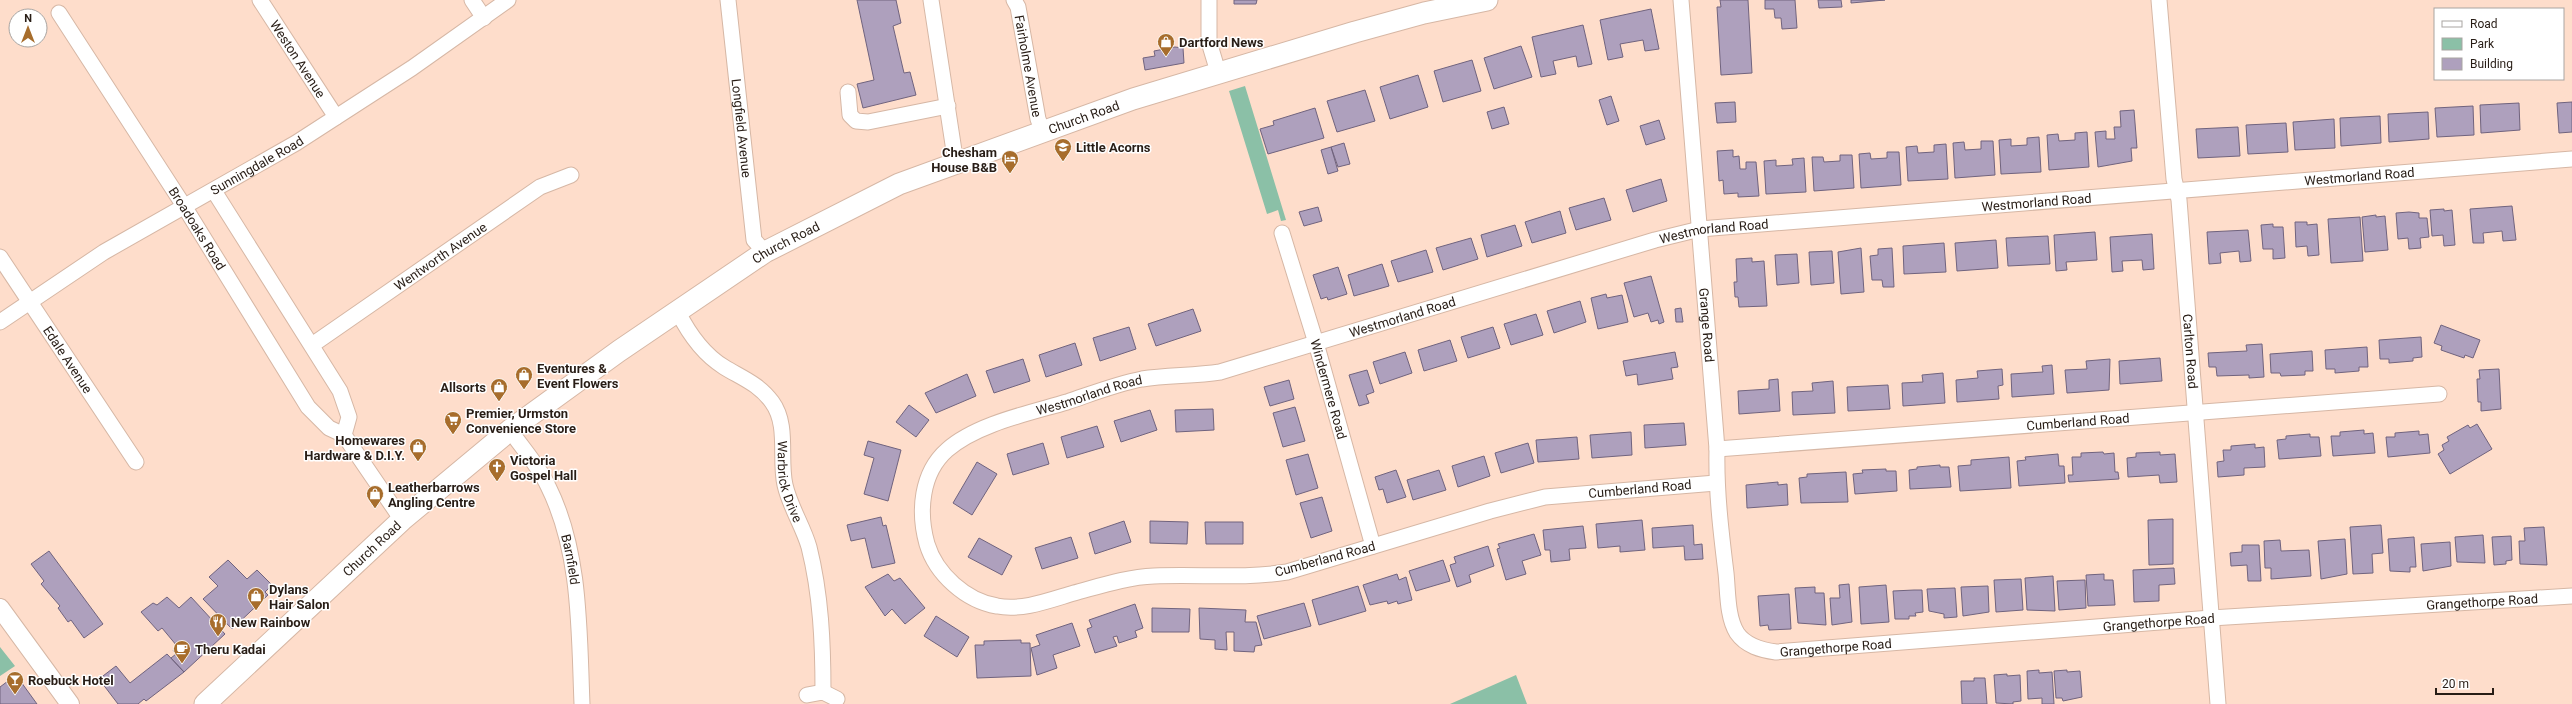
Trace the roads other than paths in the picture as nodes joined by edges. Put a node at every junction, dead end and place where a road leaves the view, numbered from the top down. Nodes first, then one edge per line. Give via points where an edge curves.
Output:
1 (260, 0) edge
2 (472, 0) edge
3 (508, 0) edge
4 (728, 0) edge
5 (931, 0) edge
6 (1014, 0) edge
7 (1209, 0) edge
8 (1487, 0) edge
9 (1681, 0) edge
10 (2159, 0) edge
11 (59, 13) dead end
12 (484, 18) junction
13 (1218, 72) junction
14 (848, 92) dead end
15 (948, 106) junction
16 (336, 117) junction
17 (1043, 132) junction
18 (2572, 159) edge
19 (956, 164) junction
20 (571, 175) dead end
21 (2176, 190) junction
22 (214, 191) junction
23 (184, 206) junction
24 (1700, 230) junction
25 (1282, 233) dead end
26 (765, 252) junction
27 (0, 257) edge
28 (29, 303) junction
29 (678, 312) junction
30 (0, 322) edge
31 (1316, 343) junction
32 (312, 345) junction
33 (2439, 394) dead end
34 (2196, 412) junction
35 (510, 430) junction
36 (344, 435) junction
37 (1716, 449) junction
38 (136, 462) dead end
39 (1716, 483) junction
40 (922, 504) joint
41 (402, 520) junction
42 (1373, 546) junction
43 (2572, 596) edge
44 (0, 608) edge
45 (2211, 618) junction
46 (1748, 644) joint
47 (823, 692) junction
48 (807, 695) dead end
49 (837, 699) dead end
50 (70, 704) edge
51 (205, 704) edge
52 (582, 704) edge
53 (2218, 704) edge

1 - 16 street, Weston Avenue
2 - 12 street
3 - 12 street, Sunningdale Road
4 - 26 street, Longfield Avenue via 754,240
5 - 15 street
6 - 17 street, Fairholme Avenue via 1018,7 1038,119
7 - 13 street via 1209,46
8 - 13 main road, Church Road via 1417,15
9 - 24 street, Grange Road
10 - 21 street, Carlton Road
11 - 23 street, Broadoaks Road
12 - 16 street, Sunningdale Road
13 - 17 main road, Church Road via 1133,99
14 - 15 street via 850,115 856,120 868,122
15 - 19 street
16 - 22 street, Sunningdale Road via 256,168
17 - 19 main road, Church Road
18 - 21 street, Westmorland Road
19 - 26 main road, Church Road via 899,184
20 - 32 street, Wentworth Avenue via 540,187
21 - 24 street, Westmorland Road
21 - 34 street, Carlton Road via 2179,200
22 - 23 street, Sunningdale Road
22 - 32 street
23 - 28 street, Sunningdale Road via 104,252
23 - 36 street, Broadoaks Road via 308,407 329,428
24 - 31 street, Westmorland Road via 1655,240
24 - 37 street, Grange Road
25 - 31 street, Windermere Road
26 - 29 main road, Church Road
27 - 28 street, Edale Avenue
28 - 30 street, Sunningdale Road
28 - 38 street, Edale Avenue
29 - 35 main road, Church Road
29 - 47 street, Warbrick Drive via 694,339 708,355 724,367 749,379 773,403 780,418 785,486 809,548 821,615
31 - 40 street, Westmorland Road via 1220,372 1159,377 1126,383 984,429 947,450 933,467
31 - 42 street, Windermere Road
32 - 36 street via 340,391 348,417
33 - 34 street, Cumberland Road
34 - 37 street, Cumberland Road
34 - 45 street, Carlton Road
35 - 41 main road, Church Road
35 - 52 street, Barnfield via 547,484 559,510 571,553
36 - 41 street, Broadoaks Road
37 - 39 street, Grange Road
39 - 42 street, Cumberland Road via 1545,497
39 - 46 street, Grange Road via 1731,613 1737,633
40 - 42 street, Cumberland Road via 924,533 929,551 940,569 957,588 979,601 999,607 1036,604 1131,578 1258,576 1287,572
41 - 51 main road, Church Road
43 - 45 street, Grangethorpe Road
44 - 50 street
45 - 46 street, Grangethorpe Road via 1776,652
45 - 53 street, Carlton Road
47 - 48 street
47 - 49 street

